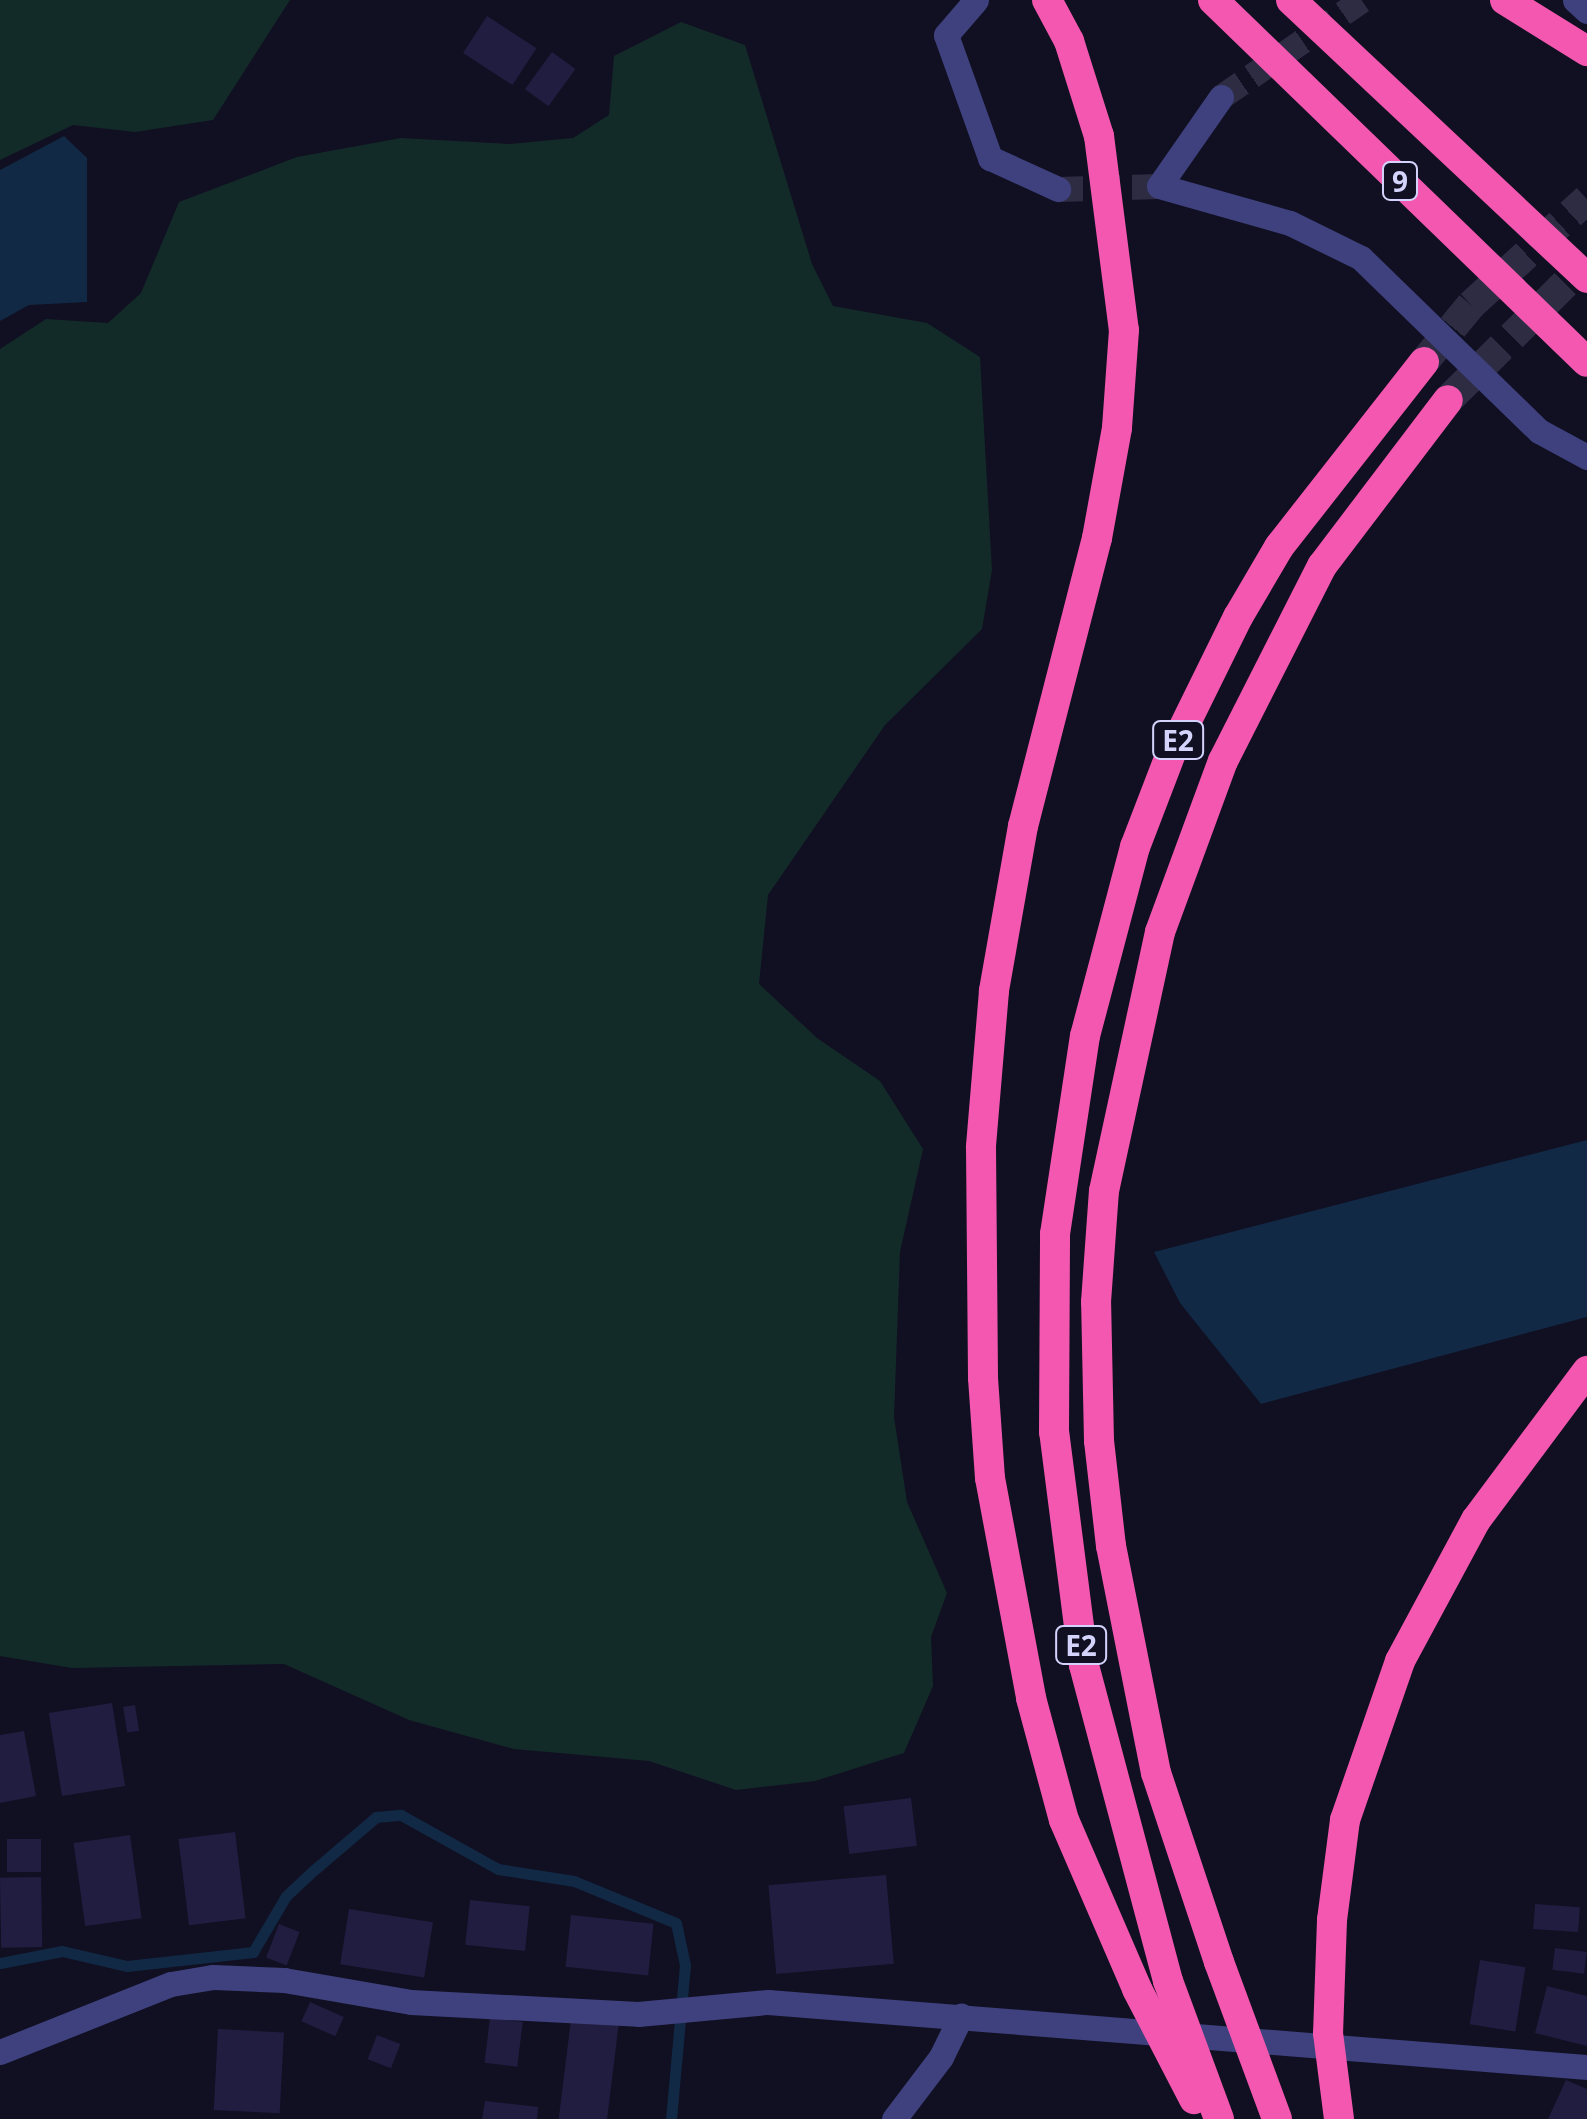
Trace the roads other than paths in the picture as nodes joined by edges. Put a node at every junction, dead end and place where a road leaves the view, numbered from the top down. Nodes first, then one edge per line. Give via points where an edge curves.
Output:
1 (976, 0) edge
2 (1047, 0) edge
3 (1213, 0) edge
4 (1292, 0) edge
5 (1505, 0) edge
6 (1575, 0) edge
7 (1587, 11) edge
8 (1587, 51) edge
9 (1221, 97) tunnel mouth
10 (1058, 189) tunnel mouth
11 (1587, 278) edge
12 (1424, 362) tunnel mouth
13 (1587, 362) edge
14 (1448, 400) tunnel mouth
15 (1587, 458) edge
16 (1580, 1380) edge
17 (961, 2016) junction
18 (0, 2052) edge
19 (1587, 2066) edge
20 (894, 2119) edge
21 (1205, 2119) edge
22 (1219, 2119) edge
23 (1277, 2119) edge
24 (1339, 2119) edge

1 - 10 street via 946,35 990,158
2 - 21 highway, bridge via 1099,136 1124,330 1117,428 1097,538 1023,826 1007,918 982,1148 981,1315 990,1478 1031,1698 1064,1820 1137,1989
3 - 13 highway, 9
4 - 11 highway, 9
5 - 8 highway
6 - 7 street
9 - 15 street via 1159,186 1290,222 1361,258 1539,431
12 - 22 highway, E2, bridge via 1279,547 1171,753 1110,934 1085,1036 1064,1176 1054,1299 1054,1432 1084,1665 1168,1982
14 - 23 highway, E2, bridge via 1322,566 1223,761 1160,932 1104,1190 1096,1302 1100,1441 1128,1651 1156,1773
16 - 24 highway, bridge via 1476,1520 1400,1660 1346,1820 1332,1920 1328,2033
17 - 18 street via 768,2002 638,2014 410,2002 284,1980 213,1976 170,1984
17 - 19 street
17 - 20 street via 941,2056

